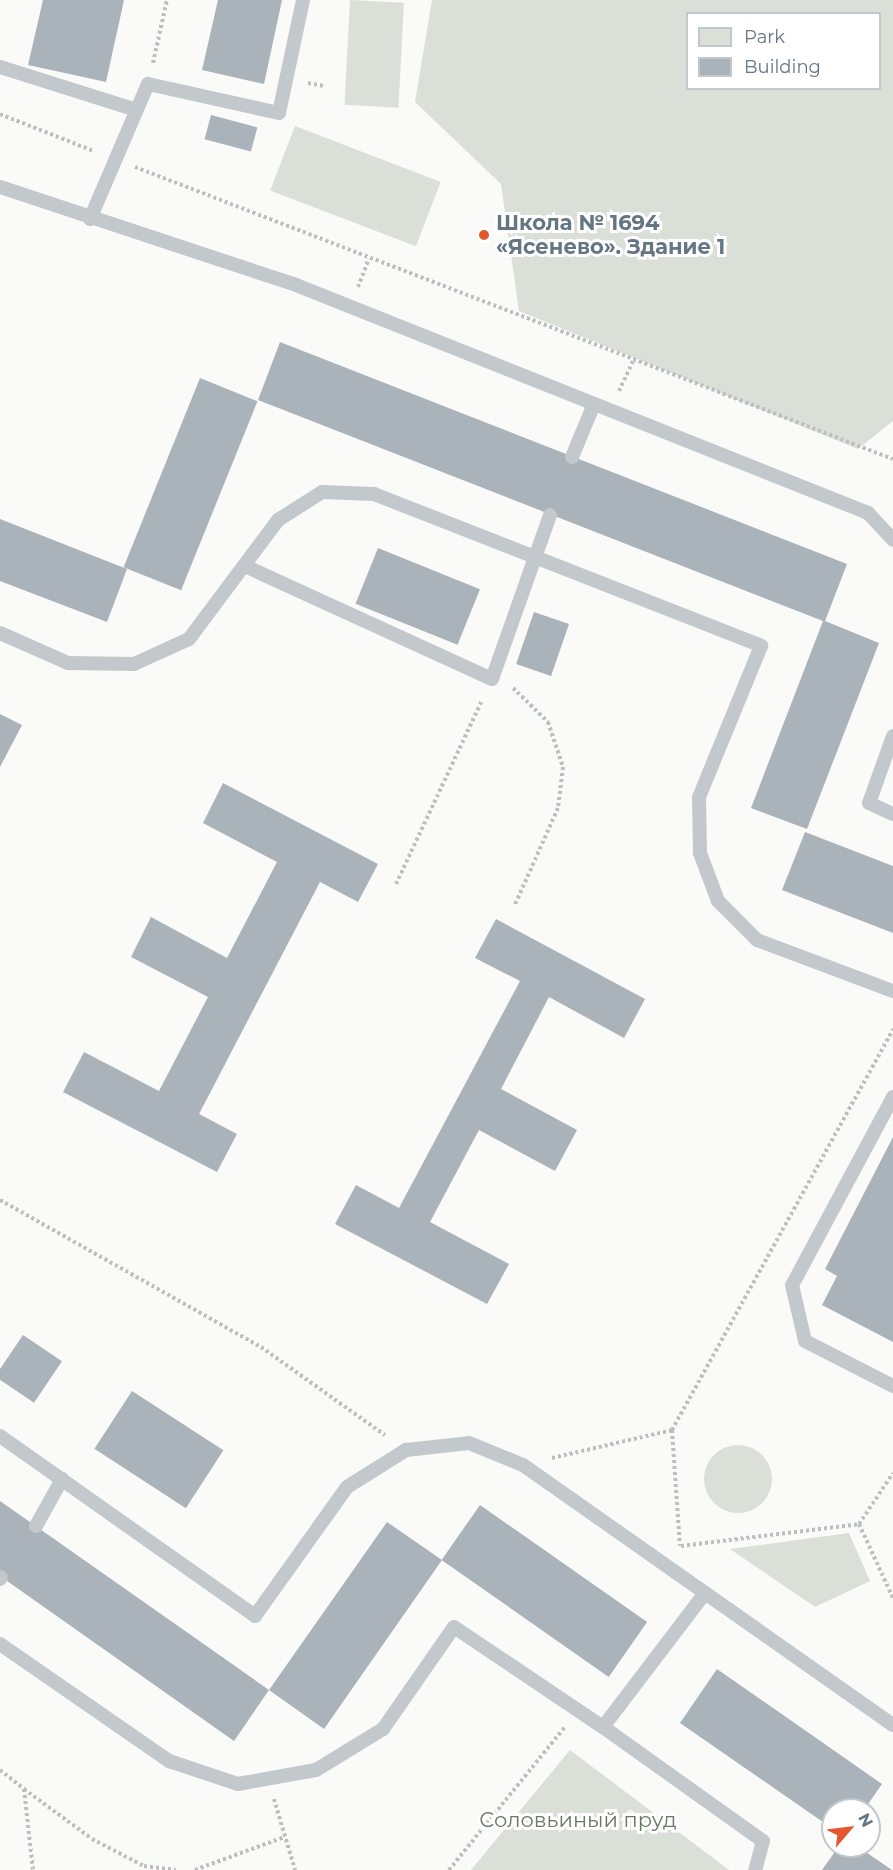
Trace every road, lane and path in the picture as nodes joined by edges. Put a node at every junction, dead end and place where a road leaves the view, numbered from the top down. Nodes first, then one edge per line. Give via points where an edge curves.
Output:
1 (167, 0) edge
2 (303, 0) edge
3 (0, 67) edge
4 (148, 84) junction
5 (134, 109) junction
6 (0, 114) edge
7 (117, 160) junction
8 (0, 187) edge
9 (90, 219) junction
10 (633, 361) junction
11 (594, 404) junction
12 (610, 411) junction
13 (572, 457) dead end
14 (893, 459) edge
15 (550, 515) dead end
16 (893, 540) edge
17 (535, 557) junction
18 (247, 567) junction
19 (0, 633) edge
20 (492, 679) junction
21 (893, 736) edge
22 (893, 814) edge
23 (396, 884) dead end
24 (514, 907) dead end
25 (893, 991) edge
26 (893, 1029) edge
27 (893, 1096) edge
28 (0, 1200) edge
29 (893, 1386) edge
30 (672, 1430) junction
31 (0, 1436) edge
32 (406, 1450) junction
33 (523, 1465) junction
34 (893, 1473) edge
35 (62, 1479) junction
36 (859, 1524) junction
37 (36, 1526) dead end
38 (680, 1546) junction
39 (678, 1574) junction
40 (705, 1593) junction
41 (893, 1598) edge
42 (0, 1644) edge
43 (579, 1710) junction
44 (893, 1725) edge
45 (603, 1727) junction
46 (0, 1770) edge
47 (268, 1779) junction
48 (24, 1789) junction
49 (285, 1837) junction
50 (33, 1870) edge
51 (176, 1870) edge
52 (195, 1870) edge
53 (295, 1870) edge
54 (449, 1870) edge
55 (755, 1870) edge

1 - 4 path
2 - 4 lane via 279,113
3 - 5 lane
4 - 5 lane
5 - 7 lane
6 - 7 path
7 - 9 lane
7 - 10 path
8 - 9 lane
9 - 11 lane via 296,285
10 - 12 path
10 - 14 path
11 - 12 lane
11 - 13 lane
12 - 16 lane via 868,513
15 - 17 lane
17 - 18 lane via 374,494 322,492 278,520
17 - 20 lane
17 - 25 lane via 761,646 699,797 700,853 718,901 757,940
18 - 19 lane via 189,639 134,664 68,663
18 - 20 lane
20 - 23 path
20 - 24 path via 535,705 551,730 563,767 558,808
21 - 22 lane via 869,804
26 - 30 path
27 - 29 lane via 792,1285 805,1341
28 - 32 path via 261,1347
30 - 33 path
30 - 38 path
31 - 35 lane
32 - 33 lane via 469,1443
32 - 35 lane via 347,1487 255,1616
33 - 39 lane
34 - 36 path
35 - 37 lane
36 - 38 path
36 - 41 path
38 - 39 path
39 - 40 lane
40 - 44 lane
40 - 45 lane
42 - 47 lane via 169,1761 238,1784
43 - 45 lane
43 - 47 lane via 454,1627 383,1729 316,1770
43 - 54 path
45 - 55 lane via 763,1841
46 - 48 path
47 - 49 path
48 - 50 path
48 - 51 path via 92,1839 144,1866
49 - 52 path
49 - 53 path

